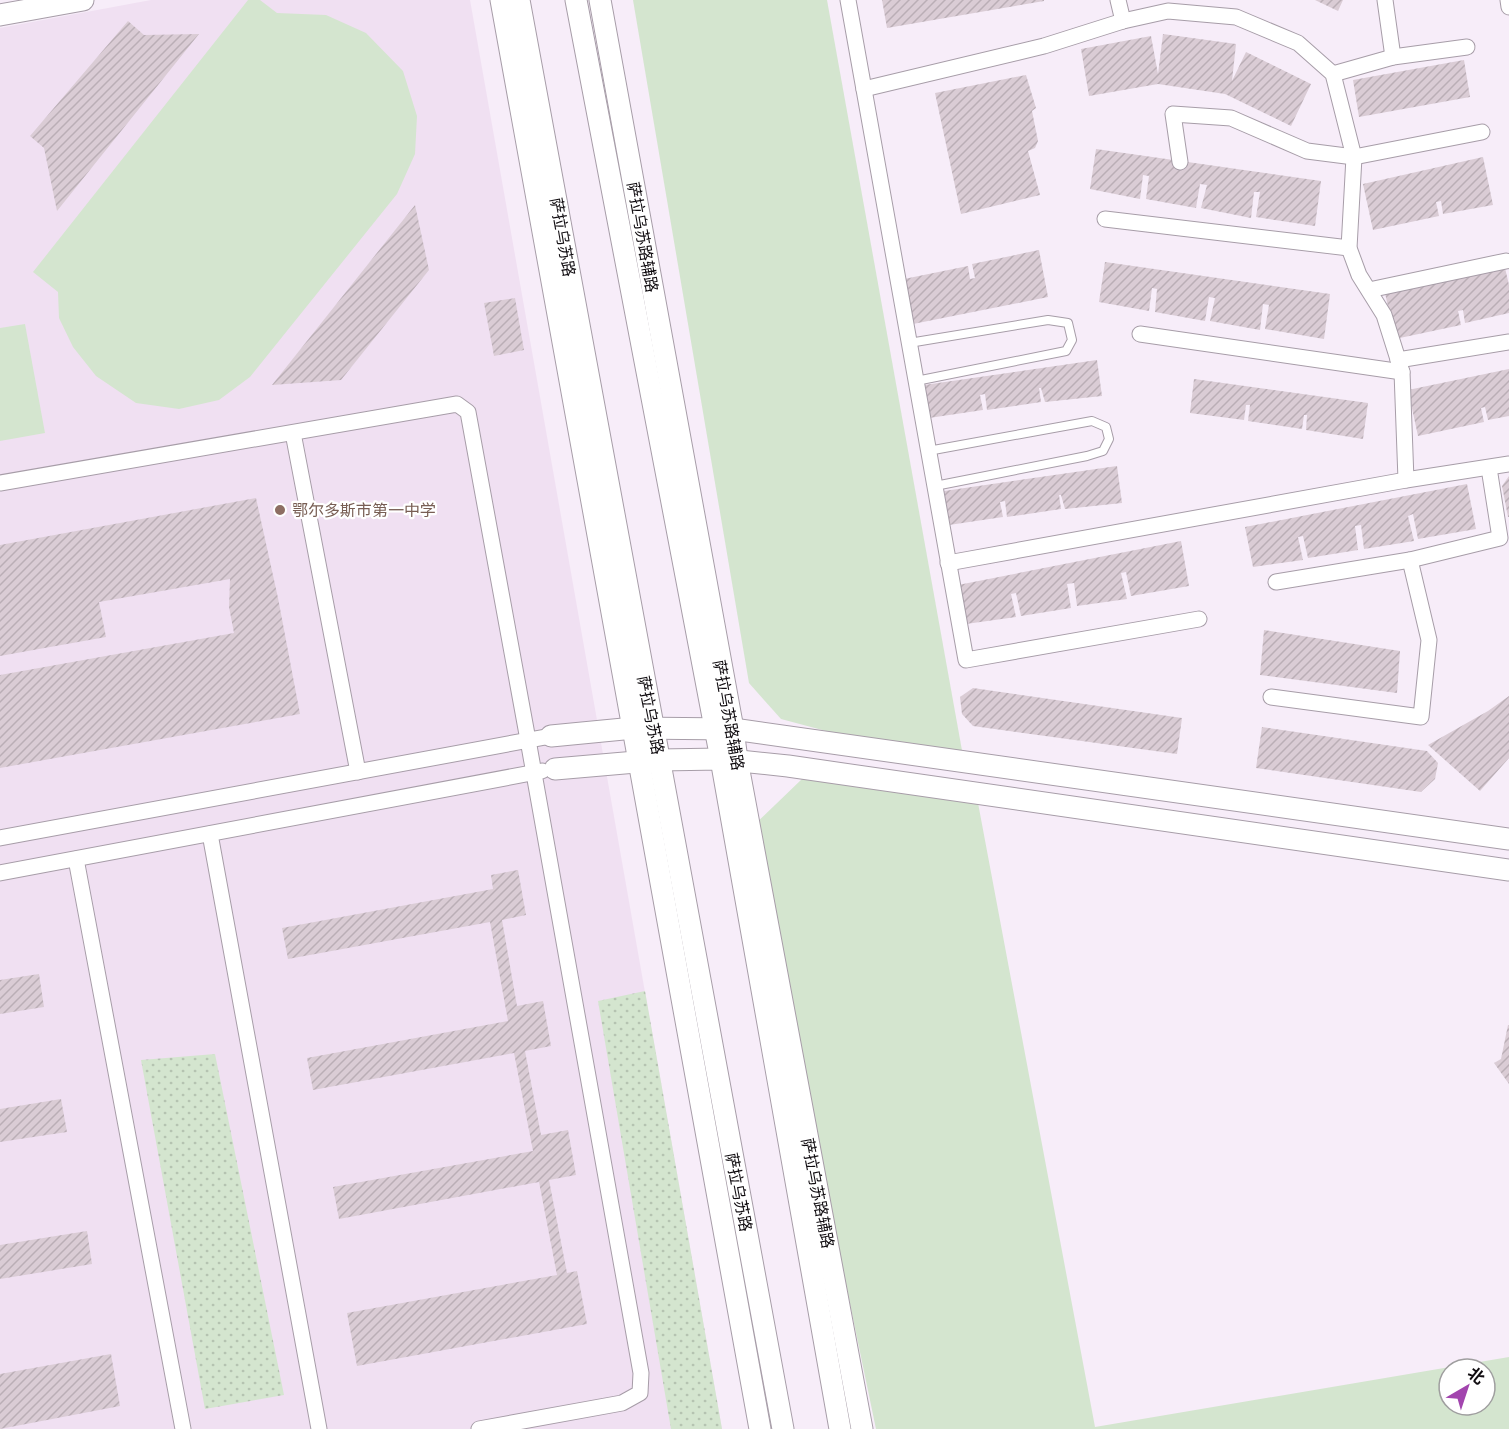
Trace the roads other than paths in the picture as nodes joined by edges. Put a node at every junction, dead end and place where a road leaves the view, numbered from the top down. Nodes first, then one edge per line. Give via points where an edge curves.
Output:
1 (83, 0) edge
2 (501, 0) edge
3 (519, 0) edge
4 (576, 0) edge
5 (600, 0) edge
6 (848, 0) edge
7 (1118, 0) edge
8 (1385, 0) edge
9 (1508, 0) edge
10 (1509, 7) edge
11 (0, 15) edge
12 (1123, 21) junction
13 (1467, 47) dead end
14 (1393, 57) junction
15 (1333, 74) junction
16 (864, 89) junction
17 (1482, 132) dead end
18 (1354, 157) junction
19 (1180, 162) dead end
20 (1105, 219) dead end
21 (1349, 248) junction
22 (1506, 261) dead end
23 (1369, 290) junction
24 (1140, 334) dead end
25 (1509, 342) edge
26 (909, 344) junction
27 (1400, 366) junction
28 (915, 381) junction
29 (293, 433) junction
30 (928, 451) junction
31 (1509, 464) edge
32 (1489, 468) junction
33 (1406, 480) junction
34 (0, 483) edge
35 (934, 486) junction
36 (1410, 560) junction
37 (948, 563) junction
38 (1276, 582) dead end
39 (1199, 619) dead end
40 (1271, 697) dead end
41 (644, 728) junction
42 (724, 729) junction
43 (551, 736) joint
44 (528, 740) junction
45 (649, 760) junction
46 (729, 760) junction
47 (555, 769) joint
48 (358, 772) junction
49 (533, 773) junction
50 (210, 834) junction
51 (0, 838) edge
52 (1509, 839) edge
53 (76, 859) junction
54 (1509, 870) edge
55 (0, 873) edge
56 (183, 1429) edge
57 (319, 1429) edge
58 (479, 1429) edge
59 (760, 1429) edge
60 (783, 1429) edge
61 (840, 1429) edge
62 (862, 1429) edge

1 - 11 street
2 - 41 street
3 - 41 street, 萨拉乌苏路
4 - 42 street
5 - 42 street, 萨拉乌苏路辅路
6 - 16 street
7 - 12 street
8 - 14 street
9 - 10 street
12 - 15 street via 1168,11 1236,17 1298,43
12 - 16 street via 1044,46
13 - 14 street
14 - 15 street
15 - 18 street
16 - 26 street
17 - 18 street
18 - 19 street via 1307,151 1231,118 1173,114
18 - 21 street
20 - 21 street
21 - 23 street
22 - 23 street
23 - 27 street via 1384,315
24 - 27 street
25 - 27 street
26 - 28 street
26 - 28 lane via 1048,320 1068,323 1072,340 1066,351
27 - 33 street
28 - 30 street
29 - 34 street
29 - 44 street via 457,404 468,412
29 - 48 street
30 - 35 street
30 - 35 lane via 1092,421 1106,427 1109,439 1102,451 1087,456
31 - 32 street
32 - 33 street
32 - 36 street via 1500,538
33 - 37 street
35 - 37 street
36 - 38 street
36 - 40 street via 1429,640 1421,717
37 - 39 street via 966,660
41 - 42 street
41 - 43 street
41 - 45 street, 萨拉乌苏路
42 - 46 street
42 - 52 street
43 - 44 street
44 - 48 street
44 - 49 street
45 - 46 street
45 - 47 street
45 - 59 street
45 - 60 street, 萨拉乌苏路
46 - 54 street
46 - 61 street
46 - 62 street, 萨拉乌苏路辅路
47 - 49 street
48 - 51 street
49 - 50 street
49 - 58 street via 641,1373 640,1393 622,1403
50 - 53 street
50 - 57 street
53 - 55 street
53 - 56 street

